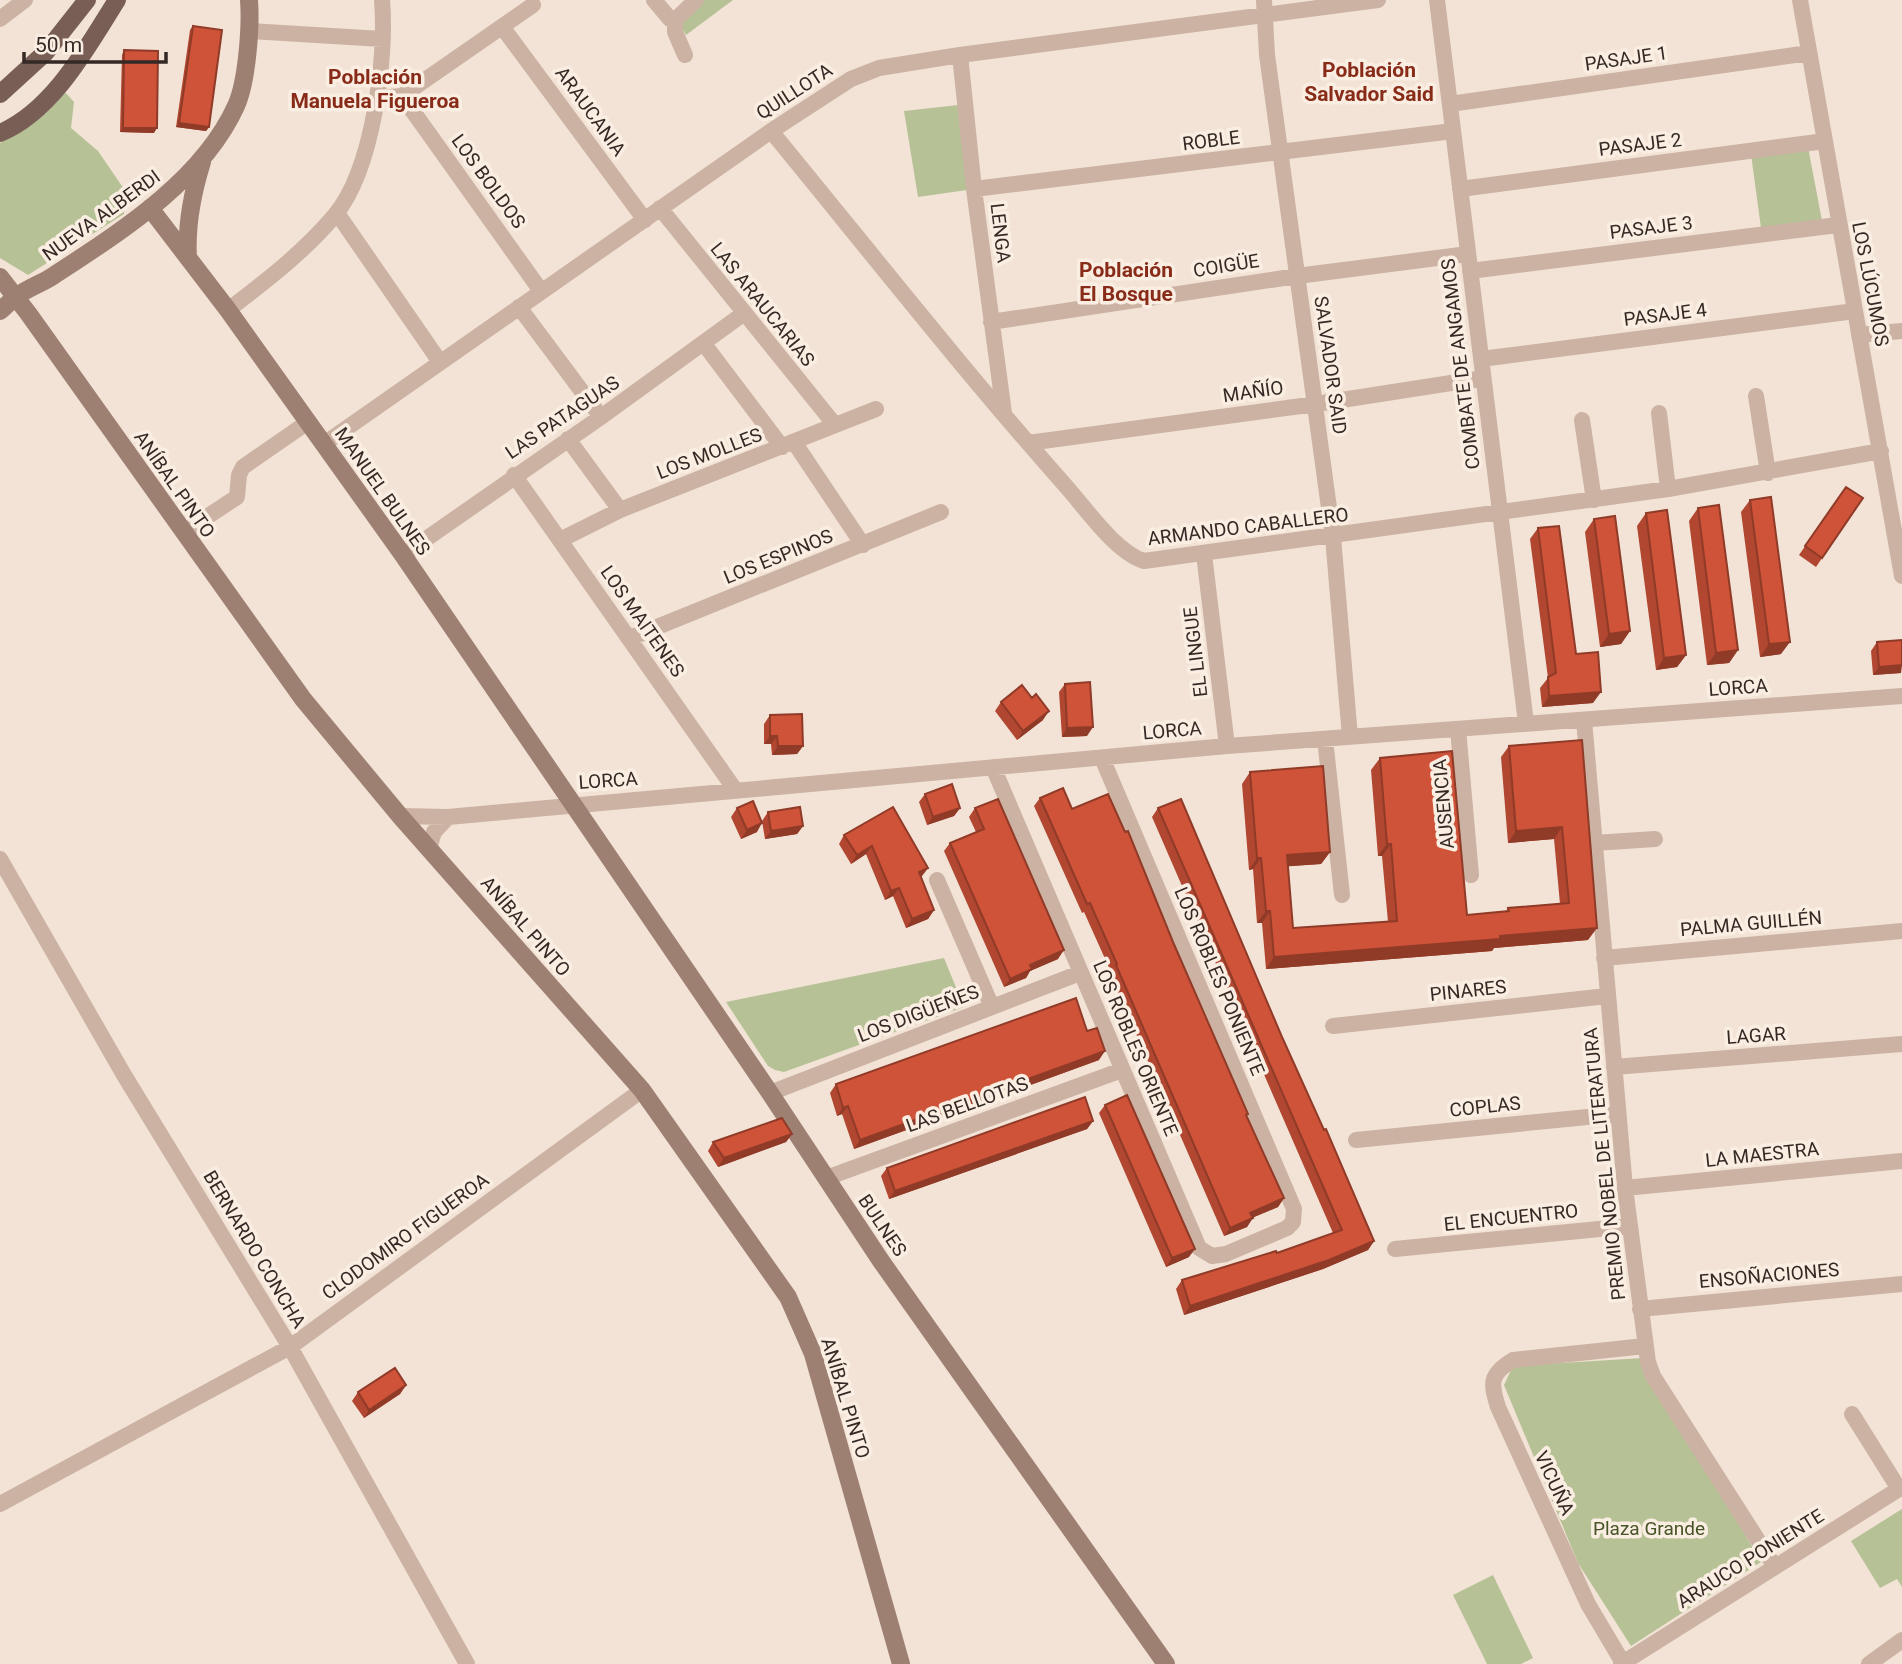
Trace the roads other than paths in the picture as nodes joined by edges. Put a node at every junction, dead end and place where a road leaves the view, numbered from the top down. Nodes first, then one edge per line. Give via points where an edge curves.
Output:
1 (25, 0) edge
2 (87, 0) edge
3 (117, 0) edge
4 (249, 0) edge
5 (382, 0) edge
6 (654, 0) edge
7 (696, 0) edge
8 (1377, 0) edge
9 (1437, 0) edge
10 (1800, 0) edge
11 (533, 5) dead end
12 (1265, 8) edge
13 (0, 19) edge
14 (675, 20) junction
15 (503, 28) junction
16 (250, 31) junction
17 (382, 39) junction
18 (1809, 53) junction
19 (685, 55) dead end
20 (960, 55) junction
21 (0, 94) edge
22 (402, 96) junction
23 (378, 98) junction
24 (1450, 104) junction
25 (771, 131) junction
26 (1453, 131) junction
27 (0, 133) edge
28 (1825, 141) junction
29 (1280, 153) junction
30 (204, 157) junction
31 (974, 188) junction
32 (1460, 189) junction
33 (150, 208) junction
34 (660, 208) junction
35 (337, 213) junction
36 (645, 220) junction
37 (1838, 225) junction
38 (1468, 254) junction
39 (188, 258) junction
40 (1470, 271) junction
41 (1297, 276) junction
42 (0, 277) edge
43 (541, 291) junction
44 (16, 296) junction
45 (519, 307) junction
46 (228, 310) junction
47 (0, 311) edge
48 (1854, 312) junction
49 (743, 314) junction
50 (991, 322) junction
51 (1902, 331) edge
52 (1859, 335) junction
53 (704, 344) junction
54 (1481, 359) junction
55 (440, 362) junction
56 (1483, 378) junction
57 (1756, 396) dead end
58 (1316, 404) junction
59 (876, 409) dead end
60 (1659, 413) dead end
61 (1004, 415) junction
62 (601, 416) junction
63 (1582, 420) dead end
64 (308, 422) junction
65 (835, 425) junction
66 (568, 439) junction
67 (1028, 443) junction
68 (324, 444) junction
69 (788, 445) junction
70 (1881, 451) junction
71 (1768, 472) junction
72 (514, 475) junction
73 (1668, 489) junction
74 (1594, 500) junction
75 (620, 510) junction
76 (941, 512) dead end
77 (1500, 514) junction
78 (1898, 529) edge
79 (184, 533) junction
80 (1332, 537) junction
81 (560, 540) junction
82 (863, 545) junction
83 (1204, 554) junction
84 (403, 555) junction
85 (1902, 576) edge
86 (630, 638) junction
87 (1902, 696) edge
88 (1584, 720) junction
89 (1526, 723) junction
90 (1458, 729) junction
91 (1350, 737) junction
92 (1325, 738) junction
93 (1227, 746) junction
94 (1102, 758) junction
95 (993, 767) junction
96 (736, 791) junction
97 (571, 804) junction
98 (400, 816) junction
99 (448, 817) junction
100 (1654, 839) dead end
101 (1594, 844) junction
102 (429, 849) junction
103 (0, 859) edge
104 (1471, 875) dead end
105 (937, 880) dead end
106 (1342, 895) dead end
107 (1902, 931) edge
108 (1604, 958) junction
109 (1080, 973) junction
110 (1607, 996) junction
111 (992, 1007) junction
112 (1333, 1026) dead end
113 (1902, 1044) edge
114 (1614, 1067) junction
115 (1122, 1070) junction
116 (642, 1090) junction
117 (770, 1093) junction
118 (1618, 1114) junction
119 (1356, 1140) dead end
120 (1902, 1161) edge
121 (826, 1178) junction
122 (1625, 1188) junction
123 (1293, 1222) joint
124 (1630, 1226) junction
125 (1395, 1249) dead end
126 (1902, 1284) edge
127 (1640, 1308) junction
128 (1645, 1346) junction
129 (290, 1347) junction
130 (1853, 1414) dead end
131 (1900, 1488) edge
132 (0, 1504) edge
133 (1775, 1567) junction
134 (1902, 1640) edge
135 (1622, 1663) edge
136 (467, 1664) edge
137 (901, 1664) edge
138 (1166, 1664) edge
139 (1869, 1664) edge

1 - 13 street
2 - 21 main road via 46,52
3 - 27 main road via 60,85 36,109
4 - 16 street, NUEVA ALBERDI
5 - 17 street
6 - 14 street
7 - 14 street
8 - 12 street, QUILLOTA
9 - 24 street, COMBATE DE ANGAMOS
10 - 18 street, LOS LÚCUMOS
11 - 15 street
12 - 20 street, QUILLOTA
12 - 29 street, SALVADOR SAID
14 - 19 street
15 - 22 street
15 - 36 street, ARAUCANIA
16 - 17 street
16 - 30 street, NUEVA ALBERDI via 238,103
17 - 23 street
18 - 24 street, PASAJE 1
18 - 28 street, LOS LÚCUMOS
20 - 25 street, QUILLOTA via 879,68 851,79
20 - 31 street, LENGA
22 - 23 street
22 - 43 street, LOS BOLDOS
23 - 35 street via 364,153
24 - 26 street, COMBATE DE ANGAMOS
25 - 34 street, QUILLOTA
25 - 61 street, ARMANDO CABALLERO
26 - 29 street, ROBLE
26 - 32 street, COMBATE DE ANGAMOS
28 - 32 street, PASAJE 2
28 - 37 street, LOS LÚCUMOS
29 - 31 street, ROBLE
29 - 41 street, SALVADOR SAID
30 - 33 street, NUEVA ALBERDI
30 - 39 street via 189,219
31 - 50 street, LENGA
32 - 38 street, COMBATE DE ANGAMOS
33 - 39 street, MANUEL BULNES
33 - 44 street, NUEVA ALBERDI via 53,276
34 - 36 street, QUILLOTA
34 - 49 street, LAS ARAUCARIAS
35 - 46 street via 306,247
35 - 55 street
36 - 43 street, QUILLOTA
37 - 40 street, PASAJE 3
37 - 48 street, LOS LÚCUMOS
38 - 40 street, COMBATE DE ANGAMOS
38 - 41 street, COIGÜE
39 - 46 street, MANUEL BULNES
40 - 54 street, COMBATE DE ANGAMOS
41 - 50 street, COIGÜE
41 - 58 street, SALVADOR SAID
42 - 44 street, ANÍBAL PINTO
43 - 45 street, QUILLOTA
44 - 47 street, NUEVA ALBERDI
44 - 79 street, ANÍBAL PINTO
45 - 55 street, QUILLOTA
45 - 62 street
46 - 64 street, MANUEL BULNES
48 - 52 street, LOS LÚCUMOS
48 - 54 street, PASAJE 4
49 - 53 street, LAS PATAGUAS
49 - 65 street, LAS ARAUCARIAS
50 - 61 street, LENGA
51 - 52 street
52 - 70 street, LOS LÚCUMOS
53 - 62 street, LAS PATAGUAS
53 - 69 street
54 - 56 street, COMBATE DE ANGAMOS
55 - 68 street, QUILLOTA
56 - 58 street, MAÑÍO
56 - 77 street, COMBATE DE ANGAMOS
57 - 71 street
58 - 67 street, MAÑÍO
58 - 80 street, SALVADOR SAID
59 - 65 street, LOS MOLLES
60 - 73 street
61 - 67 street, ARMANDO CABALLERO
62 - 66 street, LAS PATAGUAS
63 - 74 street
64 - 68 street, MANUEL BULNES
64 - 79 street via 243,467 237,497
65 - 69 street, LOS MOLLES
66 - 72 street, LAS PATAGUAS
66 - 75 street
67 - 83 street, ARMANDO CABALLERO via 1135,558 1144,561
68 - 84 street, MANUEL BULNES
69 - 75 street, LOS MOLLES
69 - 82 street
70 - 71 street, ARMANDO CABALLERO
70 - 78 street, LOS LÚCUMOS
71 - 73 street, ARMANDO CABALLERO
72 - 81 street, LOS MAITENES
72 - 84 street, LAS PATAGUAS
73 - 74 street, ARMANDO CABALLERO
74 - 77 street, ARMANDO CABALLERO
75 - 81 street, LOS MOLLES
76 - 82 street, LOS ESPINOS
77 - 80 street, ARMANDO CABALLERO
77 - 89 street, COMBATE DE ANGAMOS
78 - 85 street, LOS LÚCUMOS
79 - 98 street, ANÍBAL PINTO via 303,699
80 - 83 street, ARMANDO CABALLERO
80 - 91 street, SALVADOR SAID
81 - 86 street, LOS MAITENES
82 - 86 street, LOS ESPINOS
83 - 93 street, EL LINGUE
84 - 97 street, MANUEL BULNES
86 - 96 street, LOS MAITENES
87 - 88 street, LORCA
88 - 89 street, LORCA
88 - 101 street, PREMIO NOBEL DE LITERATURA
89 - 90 street, LORCA
90 - 91 street, LORCA
90 - 104 street, AUSENCIA
91 - 92 street, LORCA
92 - 93 street, LORCA
92 - 106 street
93 - 94 street, LORCA
94 - 95 street, LORCA
94 - 123 street, LOS ROBLES PONIENTE via 1292,1203
95 - 96 street, LORCA
95 - 109 street, LOS ROBLES ORIENTE
96 - 97 street, LORCA
97 - 99 street, LORCA
97 - 117 street, BULNES
98 - 99 street, LORCA
98 - 102 street, ANÍBAL PINTO
99 - 102 street via 433,832
100 - 101 street
101 - 108 street, PREMIO NOBEL DE LITERATURA
102 - 116 street, ANÍBAL PINTO
103 - 129 street, BERNARDO CONCHA via 124,1075
105 - 111 street
107 - 108 street, PALMA GUILLÉN
108 - 110 street, PREMIO NOBEL DE LITERATURA
109 - 111 street, LOS DIGÜEÑES
109 - 115 street, LOS ROBLES ORIENTE
110 - 112 street, PINARES
110 - 114 street, PREMIO NOBEL DE LITERATURA
111 - 117 street, LOS DIGÜEÑES
113 - 114 street, LAGAR
114 - 118 street, PREMIO NOBEL DE LITERATURA
115 - 121 street, LAS BELLOTAS
115 - 123 street, LOS ROBLES ORIENTE via 1202,1251 1212,1256 1226,1254 1279,1233
116 - 129 street, CLODOMIRO FIGUEROA
116 - 137 street, ANÍBAL PINTO via 788,1297 813,1354
117 - 121 street, BULNES
118 - 119 street, COPLAS
118 - 122 street, PREMIO NOBEL DE LITERATURA
120 - 122 street, LA MAESTRA
121 - 138 street, BULNES
122 - 124 street, PREMIO NOBEL DE LITERATURA
124 - 125 street, EL ENCUENTRO
124 - 127 street, PREMIO NOBEL DE LITERATURA
126 - 127 street, ENSOÑACIONES
127 - 128 street, PREMIO NOBEL DE LITERATURA
128 - 133 street, PREMIO NOBEL DE LITERATURA via 1653,1376
128 - 135 street, VICUÑA via 1513,1360 1493,1381 1498,1407 1588,1604
129 - 132 street, CLODOMIRO FIGUEROA
129 - 136 street, BERNARDO CONCHA
130 - 131 street
131 - 133 street, ARAUCO PONIENTE
133 - 135 street, ARAUCO PONIENTE
134 - 139 street

